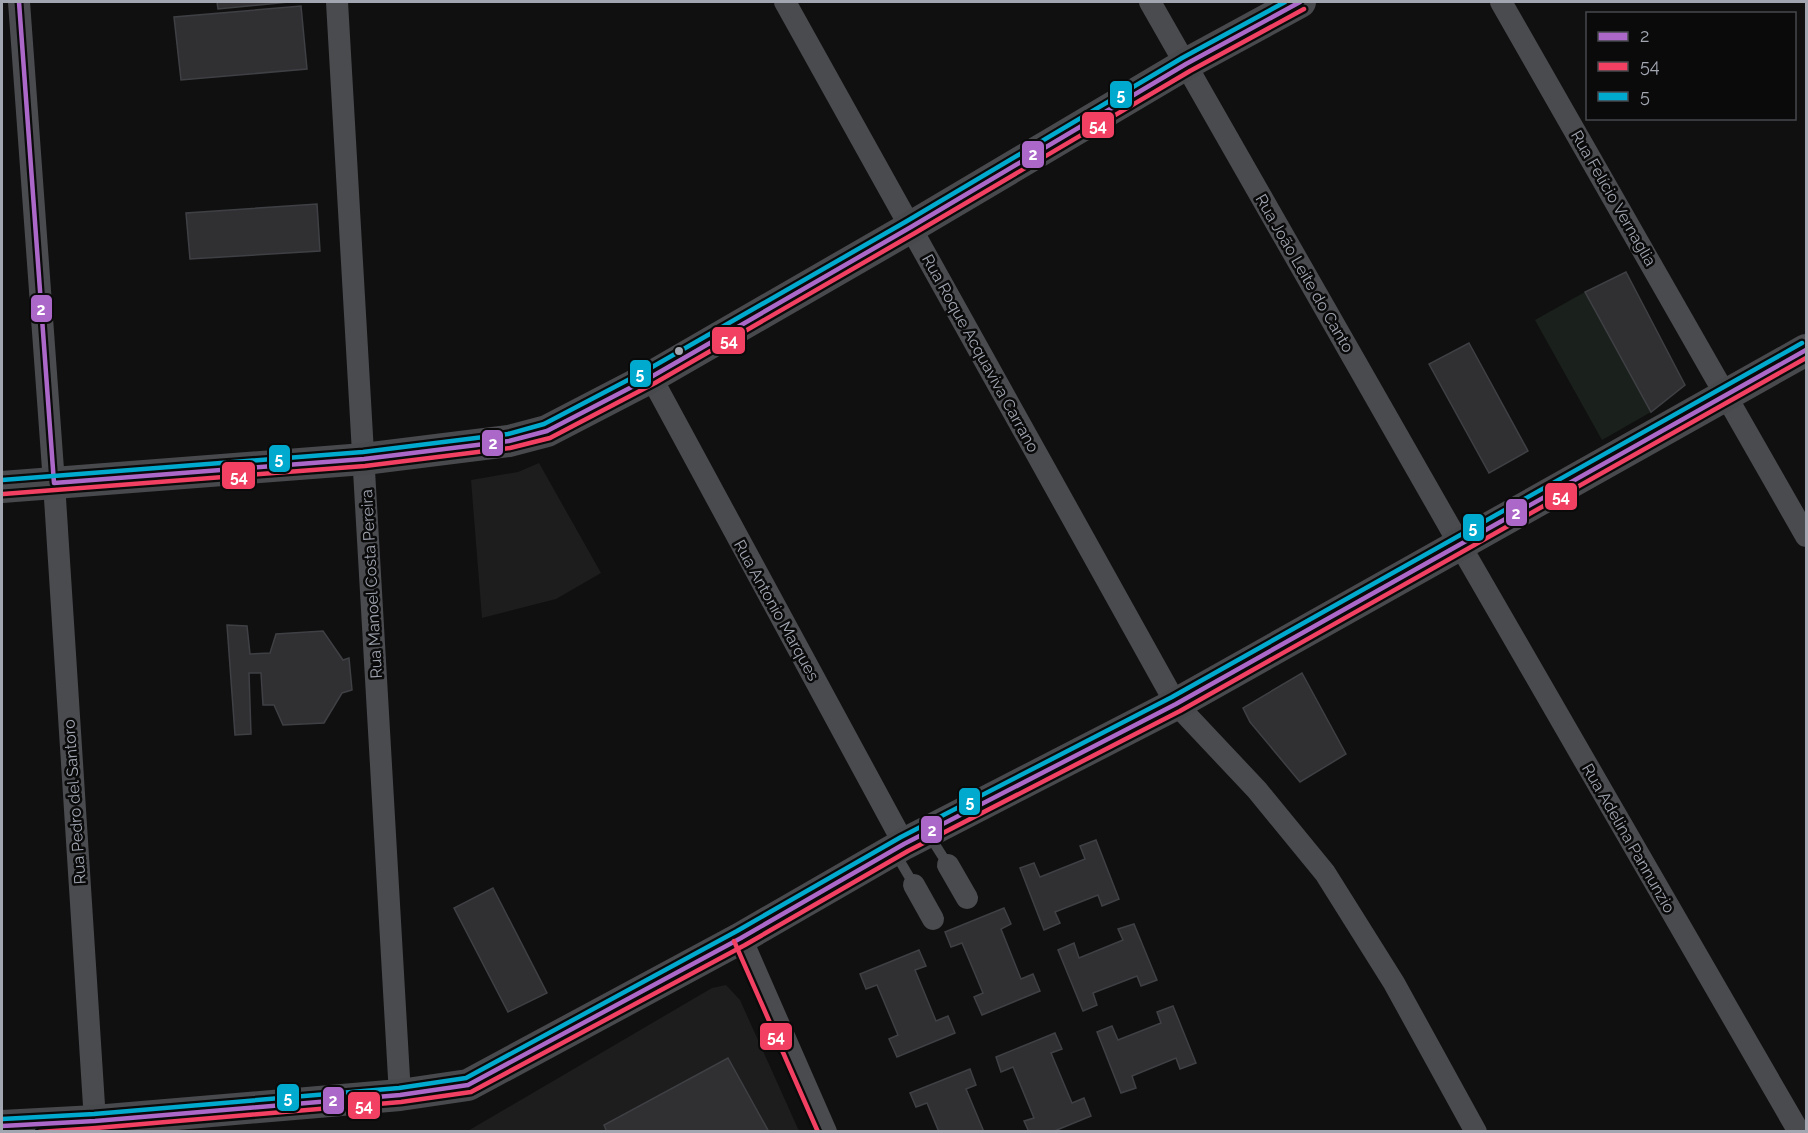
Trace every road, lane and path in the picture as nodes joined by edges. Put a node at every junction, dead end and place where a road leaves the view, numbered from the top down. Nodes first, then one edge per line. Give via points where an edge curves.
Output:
1 (20, 2) edge
2 (337, 2) edge
3 (785, 2) edge
4 (1150, 2) edge
5 (1300, 2) edge
6 (1501, 2) edge
7 (1186, 64) junction
8 (910, 227) junction
9 (1806, 350) edge
10 (651, 377) junction
11 (1726, 394) junction
12 (364, 459) junction
13 (54, 483) junction
14 (2, 487) edge
15 (1806, 536) edge
16 (1460, 545) junction
17 (1176, 704) junction
18 (909, 842) junction
19 (948, 865) joint
20 (914, 885) joint
21 (967, 898) dead end
22 (933, 919) dead end
23 (741, 938) junction
24 (400, 1095) junction
25 (95, 1121) junction
26 (2, 1126) edge
27 (826, 1131) edge
28 (1476, 1131) edge
29 (1799, 1131) edge

1 - 13 street
2 - 12 street, Rua Manoel Costa Pereira
3 - 8 street, Rua Roque Acquaviva Carrano
4 - 7 street, Rua João Leite do Canto
5 - 7 street
6 - 11 street, Rua Felício Vernaglia
7 - 8 street
7 - 16 street, Rua João Leite do Canto
8 - 10 street
8 - 17 street, Rua Roque Acquaviva Carrano
9 - 11 street
10 - 12 street via 547,431 509,441
10 - 18 street, Rua Antonio Marques
11 - 15 street, Rua Felício Vernaglia
11 - 16 street
12 - 13 street
12 - 24 street, Rua Manoel Costa Pereira
13 - 14 street
13 - 25 street, Rua Pedro del Santoro
16 - 17 street
16 - 29 street, Rua Adelina Pannunzio
17 - 18 street
17 - 28 street, Rua Roque Acquaviva Carrano via 1257,790 1324,873 1394,983
18 - 19 lane
18 - 20 lane
18 - 23 street
19 - 21 street
20 - 22 street
23 - 24 street via 468,1085
23 - 27 street
24 - 25 street
25 - 26 street

